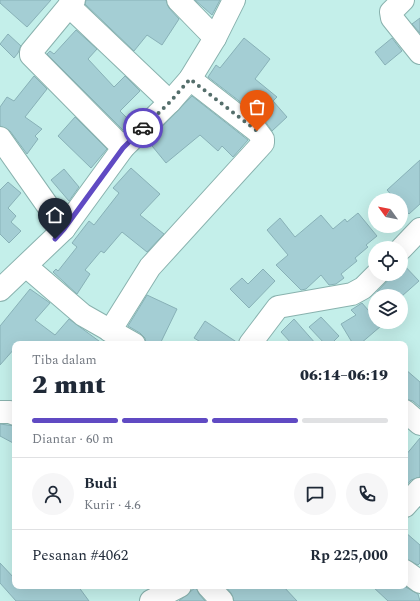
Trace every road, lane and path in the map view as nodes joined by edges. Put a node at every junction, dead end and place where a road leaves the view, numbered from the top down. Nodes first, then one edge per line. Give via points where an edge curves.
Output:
1 (178, 0) edge
2 (234, 0) edge
3 (403, 0) edge
4 (72, 3) edge
5 (215, 38) junction
6 (420, 53) edge
7 (190, 79) junction
8 (170, 102) junction
9 (0, 138) edge
10 (123, 148) junction
11 (64, 229) junction
12 (420, 229) edge
13 (408, 242) edge
14 (27, 267) junction
15 (370, 281) edge
16 (0, 290) edge
17 (110, 330) junction
18 (129, 341) edge
19 (252, 341) edge
20 (0, 412) edge
21 (408, 413) edge
22 (12, 414) edge
23 (420, 424) edge
24 (420, 489) edge
25 (408, 503) edge
26 (408, 573) edge
27 (420, 582) edge
28 (175, 589) edge
29 (211, 589) edge
30 (155, 600) edge
31 (222, 601) edge

1 - 5 street
2 - 5 street
3 - 6 street via 391,12 392,18
4 - 8 street
4 - 10 street via 31,55
5 - 7 street
7 - 8 street
7 - 17 street via 257,131 263,143 150,267
8 - 10 street
9 - 11 street
10 - 11 street
11 - 14 street
12 - 13 street
14 - 16 street
14 - 17 street via 83,315
15 - 19 street via 352,294 278,307
17 - 18 street
20 - 22 street
21 - 23 street
24 - 25 street
26 - 27 street
28 - 30 street
29 - 31 street

